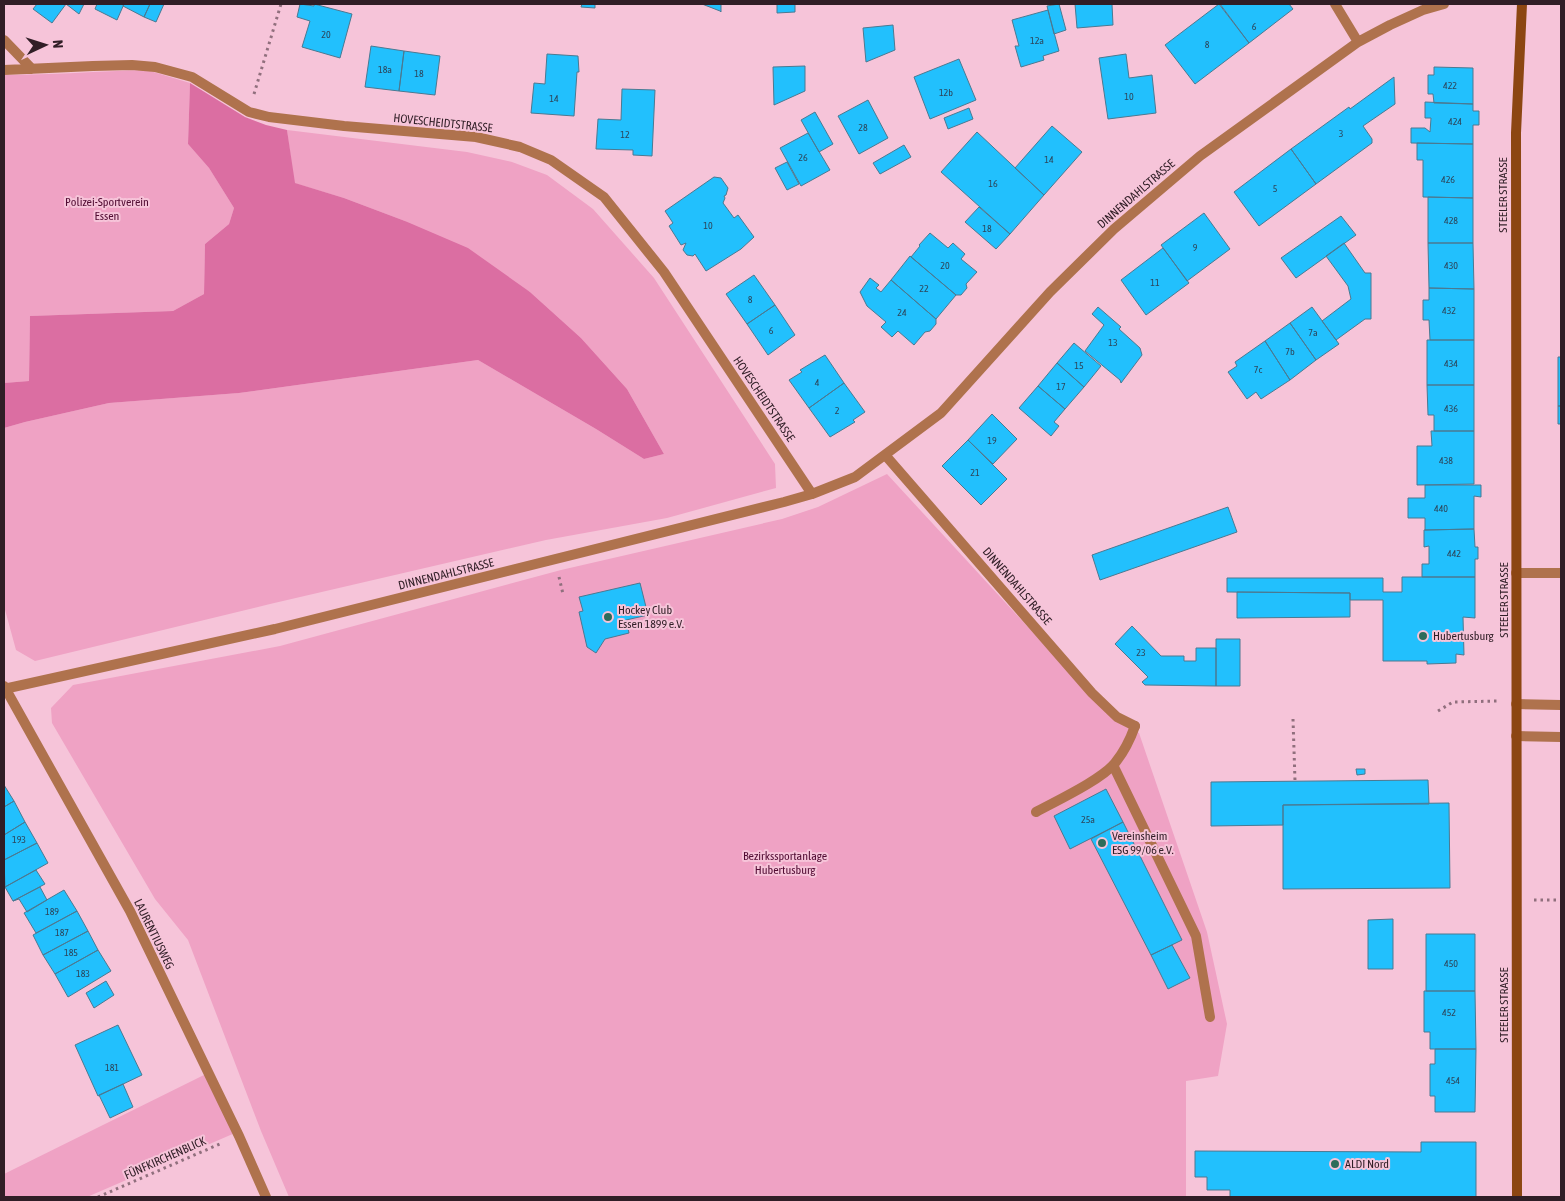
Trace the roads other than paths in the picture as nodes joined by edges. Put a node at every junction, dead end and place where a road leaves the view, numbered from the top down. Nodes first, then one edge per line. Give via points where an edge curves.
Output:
1 (1335, 4) edge
2 (1444, 4) edge
3 (1522, 4) edge
4 (4, 40) edge
5 (1358, 42) junction
6 (32, 69) junction
7 (4, 70) edge
8 (886, 456) junction
9 (812, 494) junction
10 (1561, 573) edge
11 (1516, 574) junction
12 (4, 688) edge
13 (1516, 702) junction
14 (1561, 705) edge
15 (1516, 736) junction
16 (1561, 737) edge
17 (1113, 765) junction
18 (1036, 812) dead end
19 (1210, 1017) dead end
20 (266, 1197) edge
21 (1517, 1197) edge

1 - 5 street
2 - 5 street, DINNENDAHLSTRASSE via 1390,24
3 - 11 main road, STEELER STRASSE via 1516,133
4 - 6 street
5 - 8 street, DINNENDAHLSTRASSE via 1200,156 1126,218 1050,292 941,414
6 - 7 street, HOVESCHEIDTSTRASSE
6 - 9 street, HOVESCHEIDTSTRASSE via 112,65 155,67 192,77 249,112 269,118 476,137 520,147 551,160 604,197 664,272
8 - 9 street, DINNENDAHLSTRASSE via 855,477
8 - 17 street, DINNENDAHLSTRASSE via 1092,693 1117,717 1135,726
9 - 12 street, DINNENDAHLSTRASSE via 275,629
10 - 11 street
11 - 13 main road, STEELER STRASSE
12 - 20 street, LAURENTIUSWEG via 130,911
13 - 14 street
13 - 15 main road, STEELER STRASSE
15 - 16 street
15 - 21 main road, STEELER STRASSE
17 - 18 street via 1100,776
17 - 19 street via 1196,936

